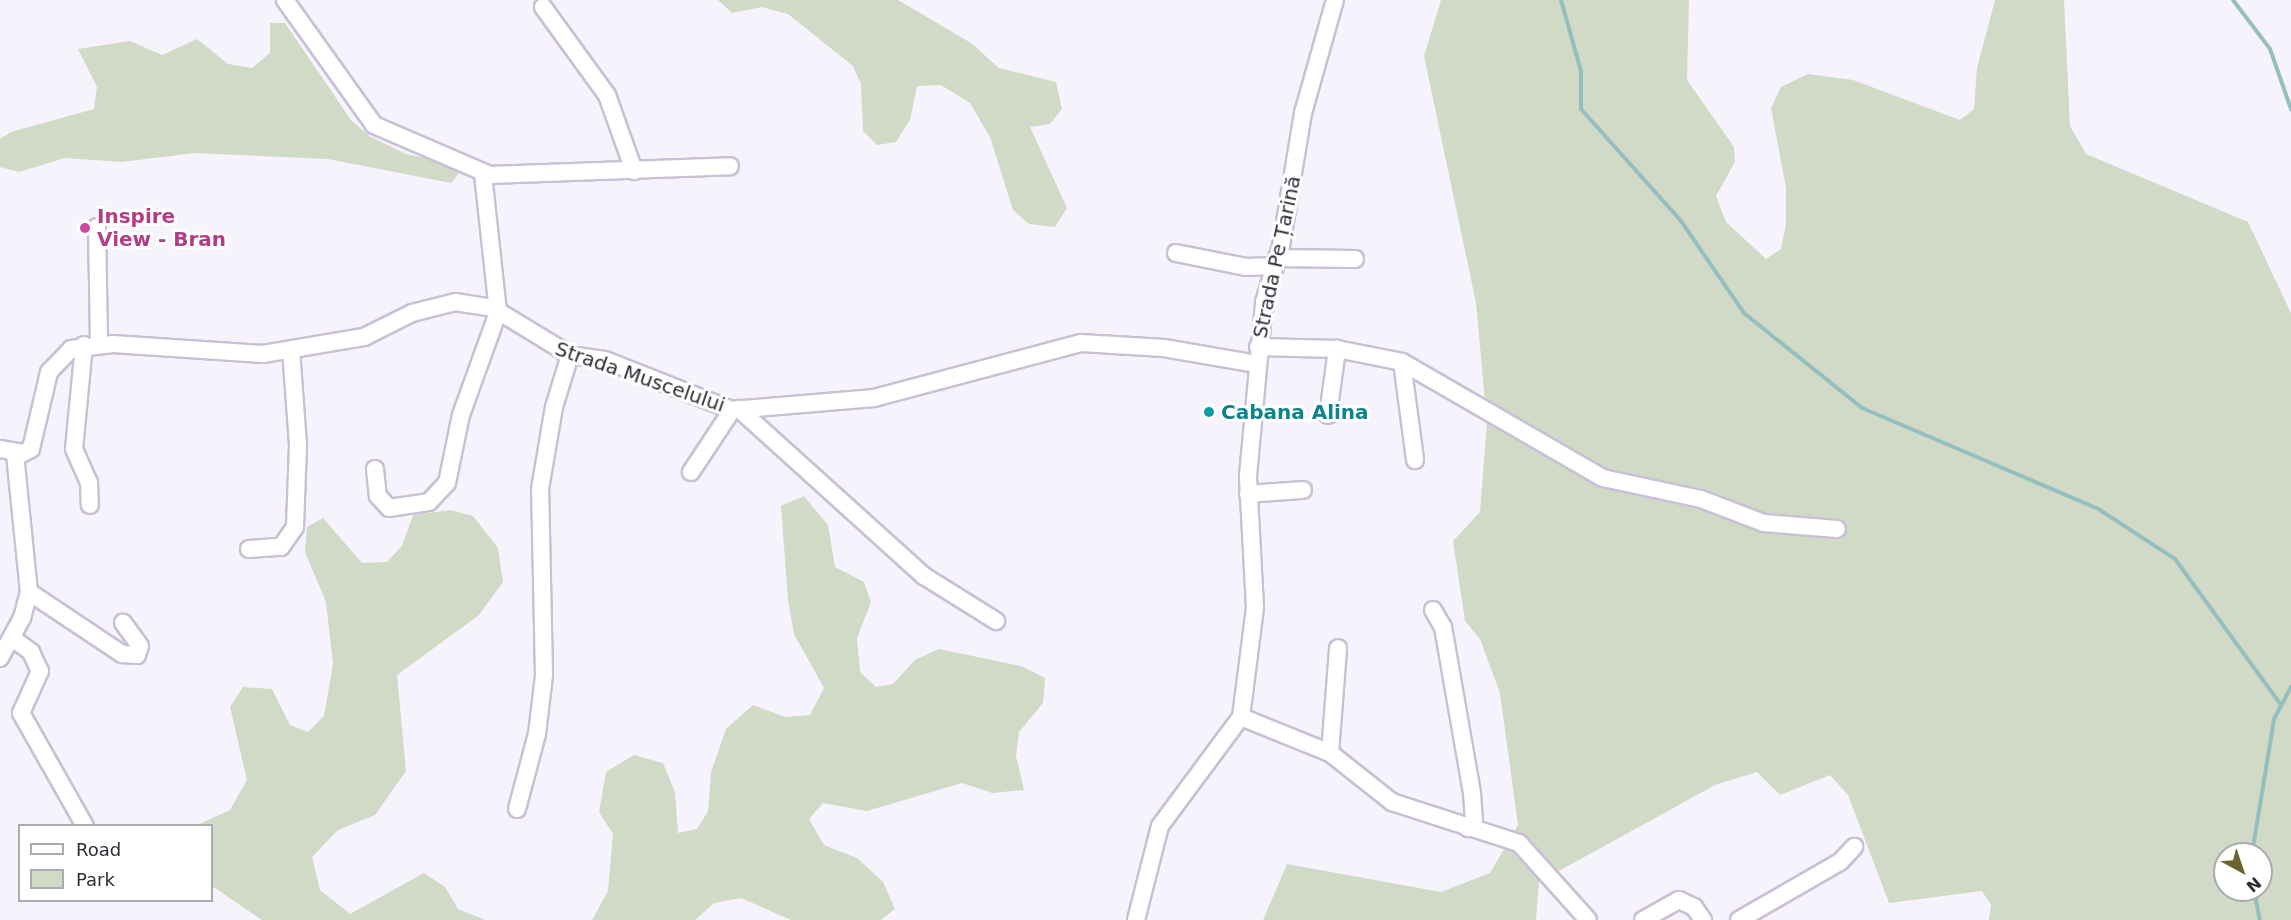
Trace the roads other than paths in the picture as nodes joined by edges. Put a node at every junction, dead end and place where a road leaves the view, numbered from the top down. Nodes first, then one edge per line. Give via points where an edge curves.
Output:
1 (285, 0) edge
2 (1335, 0) edge
3 (543, 7) dead end
4 (730, 166) dead end
5 (634, 171) junction
6 (483, 173) junction
7 (96, 227) dead end
8 (1176, 253) dead end
9 (1355, 259) dead end
10 (1276, 262) junction
11 (498, 312) junction
12 (92, 344) junction
13 (1258, 347) junction
14 (1337, 349) junction
15 (291, 350) junction
16 (570, 355) junction
17 (1402, 362) junction
18 (1257, 364) junction
19 (736, 410) junction
20 (1328, 415) dead end
21 (8, 451) edge
22 (1415, 460) dead end
23 (375, 469) dead end
24 (691, 472) dead end
25 (1303, 489) dead end
26 (1248, 494) junction
27 (90, 505) dead end
28 (1837, 529) dead end
29 (249, 549) dead end
30 (29, 592) junction
31 (1433, 610) dead end
32 (996, 621) dead end
33 (123, 623) dead end
34 (12, 638) junction
35 (1338, 648) dead end
36 (0, 658) edge
37 (1241, 717) junction
38 (1330, 753) junction
39 (518, 809) dead end
40 (84, 824) edge
41 (1468, 828) junction
42 (1854, 847) dead end
43 (1136, 920) edge
44 (1588, 920) edge
45 (1642, 920) edge
46 (1703, 920) edge
47 (1739, 920) edge

1 - 6 street via 374,125 392,137 457,157
2 - 10 street, Strada Pe Țarină via 1302,113
3 - 5 street via 607,95
4 - 5 street
5 - 6 street
6 - 11 street
7 - 12 street
8 - 10 street via 1246,267
9 - 10 street
10 - 13 street, Strada Pe Țarină
11 - 15 street, Strada Muscelului via 472,302 441,304 364,337
11 - 16 street, Strada Muscelului
11 - 23 street via 461,415 443,490 429,502 390,508 378,496
12 - 15 street, Strada Muscelului via 211,353
12 - 21 street via 56,360 31,449
12 - 27 street via 74,449 89,482
13 - 14 street
13 - 18 street, Strada Pe Țarină
14 - 17 street
14 - 20 street
15 - 29 street via 298,446 295,527 281,547
16 - 19 street, Strada Muscelului via 604,360
16 - 39 street via 554,407 540,489 544,675 537,734
17 - 22 street
17 - 28 street via 1603,478 1701,499 1764,523
18 - 19 street, Strada Muscelului via 1164,348 1081,343 873,398
18 - 26 street, Strada Pe Țarină
19 - 24 street
19 - 32 street via 924,576
21 - 30 street
25 - 26 street
26 - 37 street, Strada Pe Țarină via 1255,607
30 - 33 street via 122,654 136,656 140,646
30 - 34 street
31 - 41 street via 1443,627 1474,811
34 - 36 street
34 - 40 street via 31,652 40,671 21,712
35 - 38 street
37 - 38 street
37 - 43 street, Strada Pe Țarină via 1160,826
38 - 41 street via 1392,802
41 - 44 street via 1519,843
42 - 47 street via 1840,862
45 - 46 street via 1679,900 1694,907

